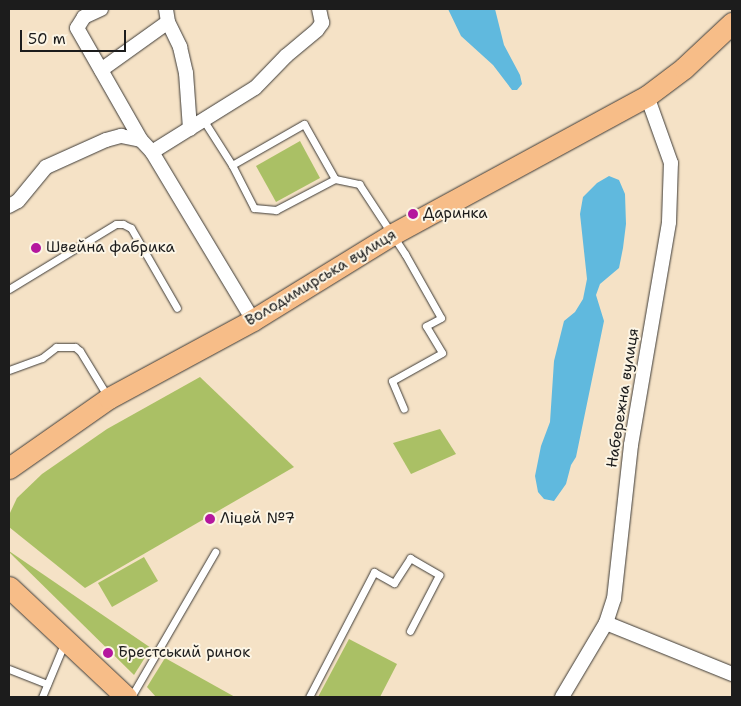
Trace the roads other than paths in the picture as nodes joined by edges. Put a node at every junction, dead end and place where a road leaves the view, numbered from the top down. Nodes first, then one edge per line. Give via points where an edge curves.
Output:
1 (101, 9) edge
2 (319, 9) edge
3 (167, 15) edge
4 (732, 24) edge
5 (101, 70) junction
6 (648, 96) junction
7 (204, 121) junction
8 (190, 129) junction
9 (141, 140) junction
10 (152, 152) junction
11 (232, 165) junction
12 (336, 179) junction
13 (9, 206) edge
14 (391, 235) junction
15 (9, 289) edge
16 (177, 308) dead end
17 (253, 320) junction
18 (9, 370) edge
19 (108, 398) junction
20 (404, 409) dead end
21 (9, 468) edge
22 (215, 552) dead end
23 (9, 587) edge
24 (606, 623) junction
25 (410, 631) dead end
26 (66, 639) junction
27 (9, 669) edge
28 (732, 674) edge
29 (47, 684) junction
30 (42, 697) edge
31 (126, 697) edge
32 (131, 697) edge
33 (309, 697) edge
34 (562, 697) edge

1 - 5 street via 84,18 77,28
2 - 7 street via 322,23 308,39 255,88
3 - 5 street
3 - 8 street via 186,73
4 - 6 main road, Володимирська вулиця
5 - 9 street
6 - 14 main road, Володимирська вулиця
6 - 24 street, Набережна вулиця via 671,163 669,222 631,444 614,599
7 - 8 street
7 - 11 lane
8 - 10 street
9 - 10 street
9 - 13 street via 121,136 106,140 46,167
10 - 17 street
11 - 12 lane via 254,208 276,210
11 - 12 lane via 304,124
12 - 14 lane via 359,184
14 - 17 main road, Володимирська вулиця
14 - 20 lane via 442,318 426,326 442,353 392,381
15 - 16 lane via 116,224 123,224 131,228
17 - 19 main road, Володимирська вулиця
18 - 19 lane via 42,358 56,347 75,347
19 - 21 main road, Володимирська вулиця
22 - 32 lane
23 - 26 main road
24 - 28 street
24 - 34 street, Набережна вулиця
25 - 33 lane via 439,575 410,558 394,583 374,572
26 - 29 lane
26 - 31 main road
27 - 29 lane
29 - 30 lane

